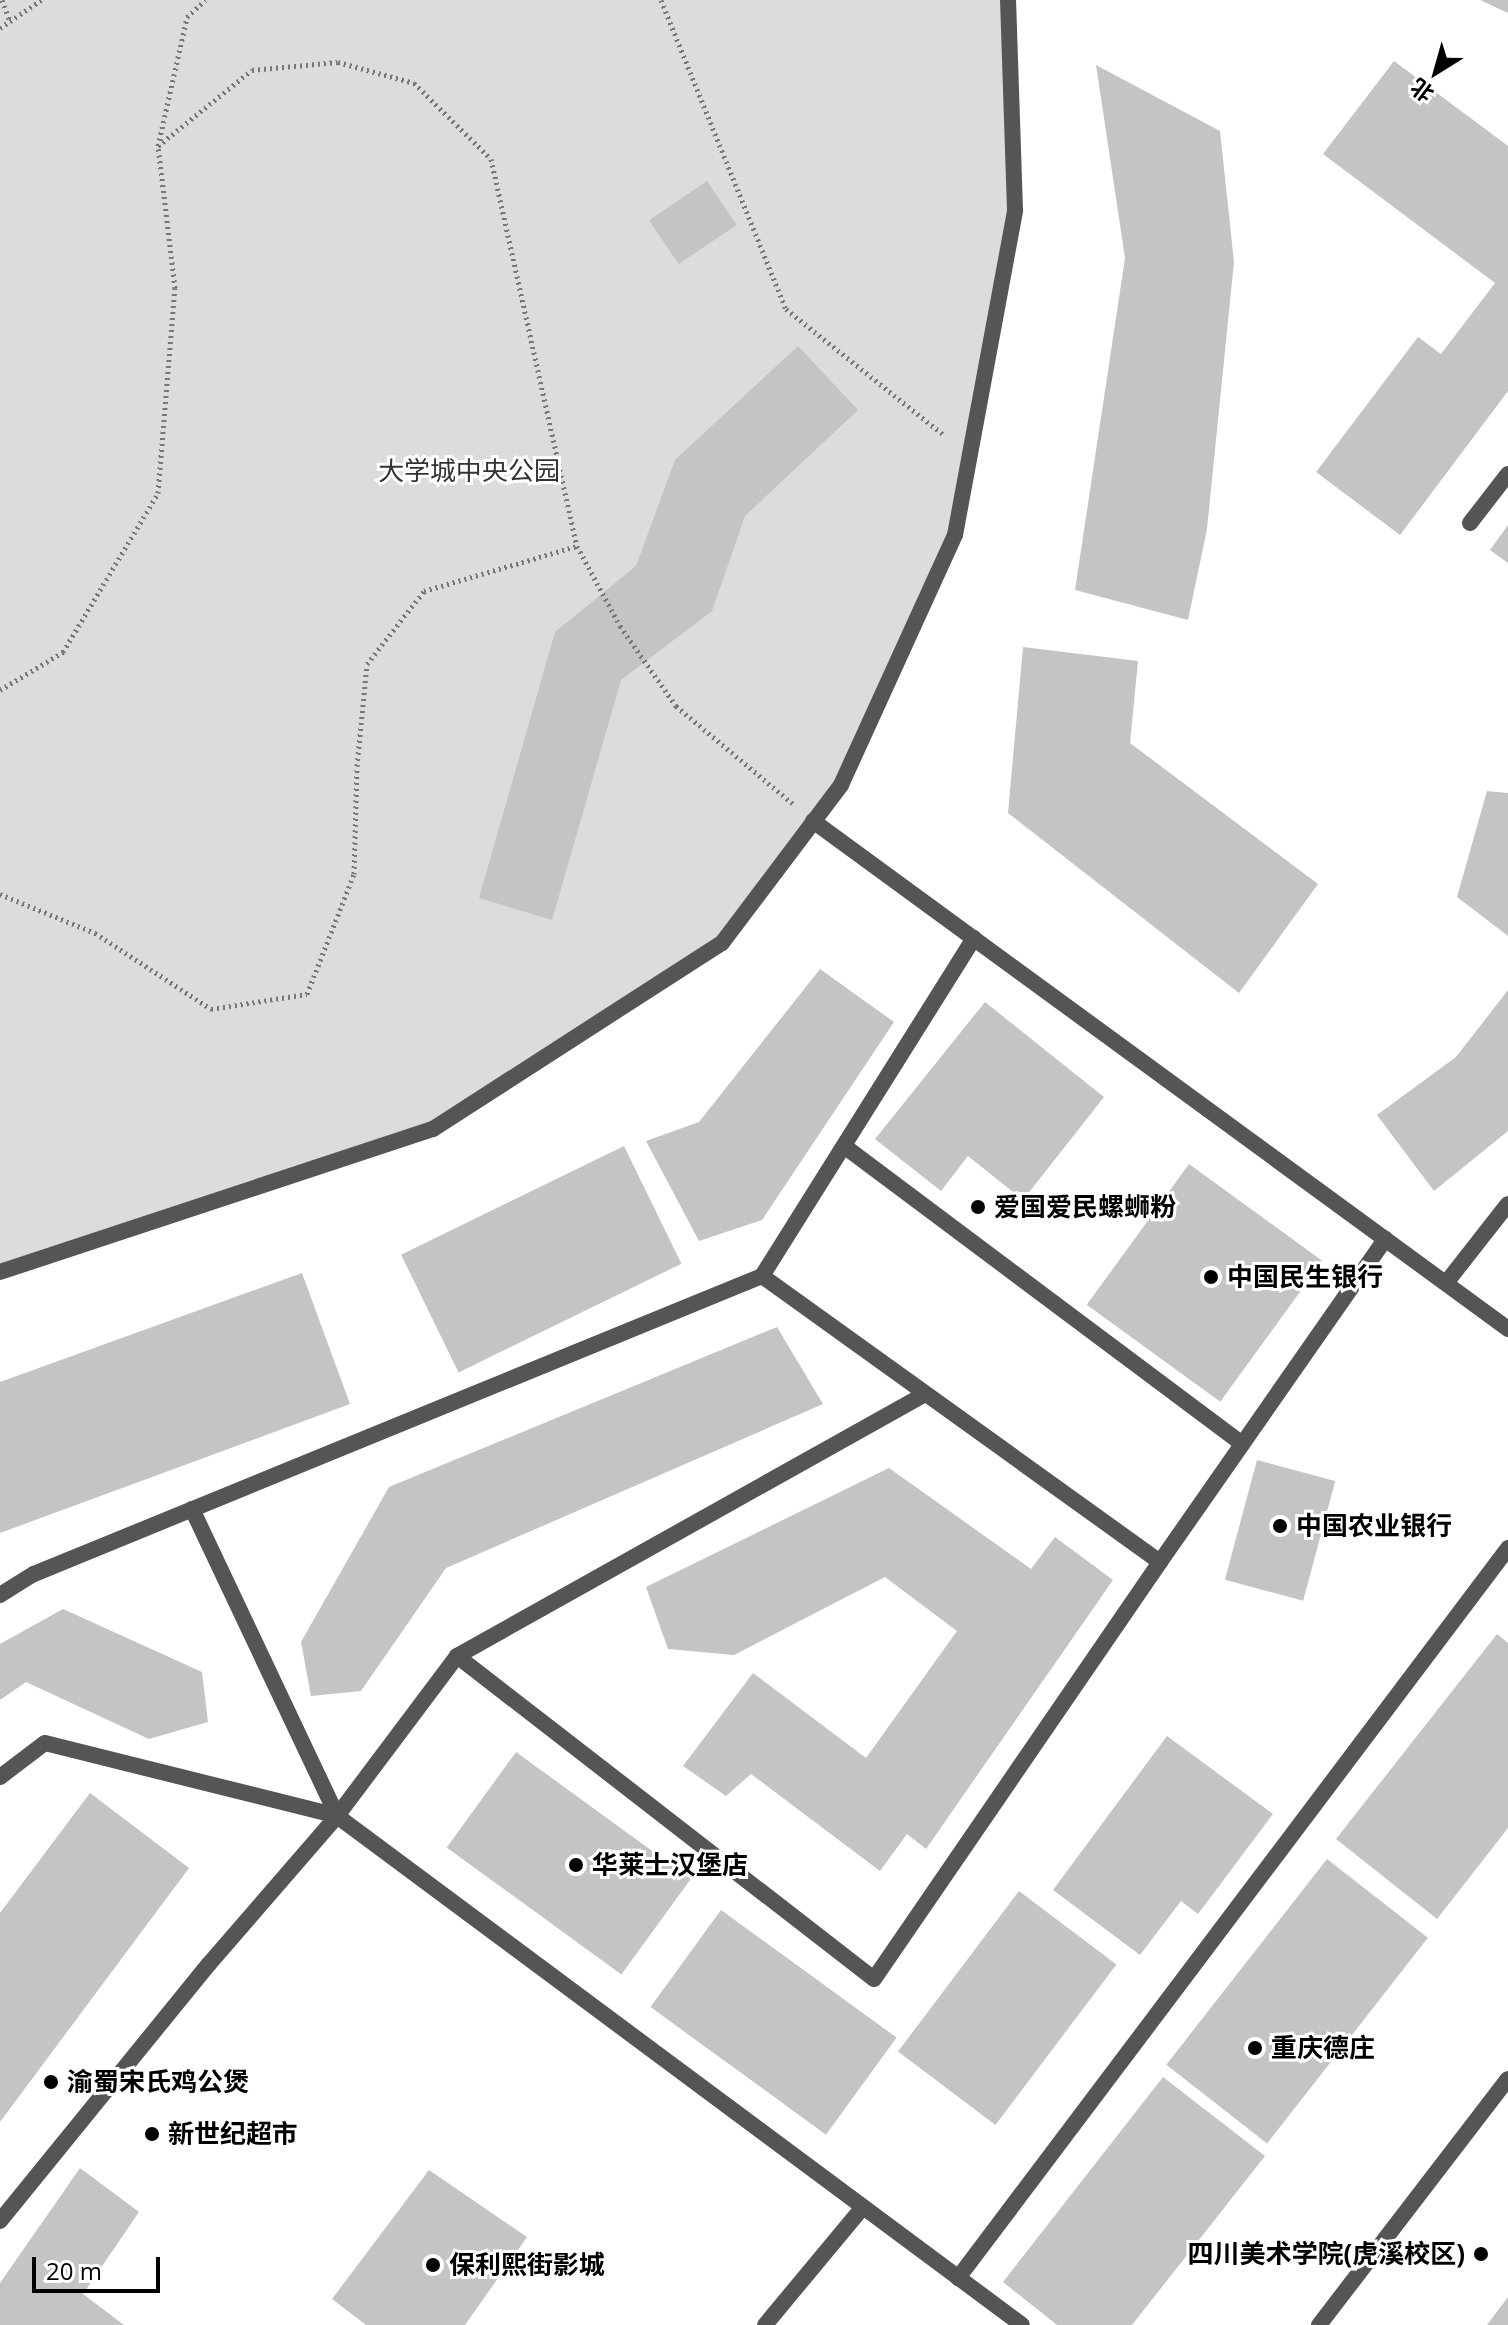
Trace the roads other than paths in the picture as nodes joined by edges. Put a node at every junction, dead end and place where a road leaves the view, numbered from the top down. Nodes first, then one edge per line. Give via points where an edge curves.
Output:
1 (1008, 0) edge
2 (1508, 474) edge
3 (1470, 523) dead end
4 (813, 821) junction
5 (974, 938) junction
6 (844, 1146) junction
7 (1508, 1204) edge
8 (1385, 1239) junction
9 (0, 1272) edge
10 (762, 1276) junction
11 (1446, 1283) junction
12 (1508, 1329) edge
13 (925, 1394) junction
14 (1242, 1444) junction
15 (192, 1509) junction
16 (1508, 1548) edge
17 (1160, 1562) junction
18 (0, 1595) edge
19 (457, 1656) junction
20 (0, 1777) edge
21 (337, 1816) junction
22 (1508, 2079) edge
23 (863, 2207) junction
24 (0, 2221) edge
25 (958, 2278) junction
26 (765, 2325) edge
27 (1022, 2325) edge
28 (1319, 2325) edge

1 - 4 street via 1015,210 955,535 841,785
2 - 3 street
4 - 5 street
4 - 9 street via 722,943 433,1129
5 - 6 street
5 - 8 street
6 - 10 street
6 - 14 street
7 - 11 street
8 - 11 street
8 - 14 street
10 - 13 street
10 - 15 street
11 - 12 street
13 - 17 street
13 - 19 street
14 - 17 street
15 - 18 street via 34,1574
15 - 21 street
16 - 25 street
17 - 19 street via 874,1979
19 - 21 street
20 - 21 street via 45,1743
21 - 23 street
21 - 24 street
22 - 28 street
23 - 25 street
23 - 26 street
25 - 27 street

